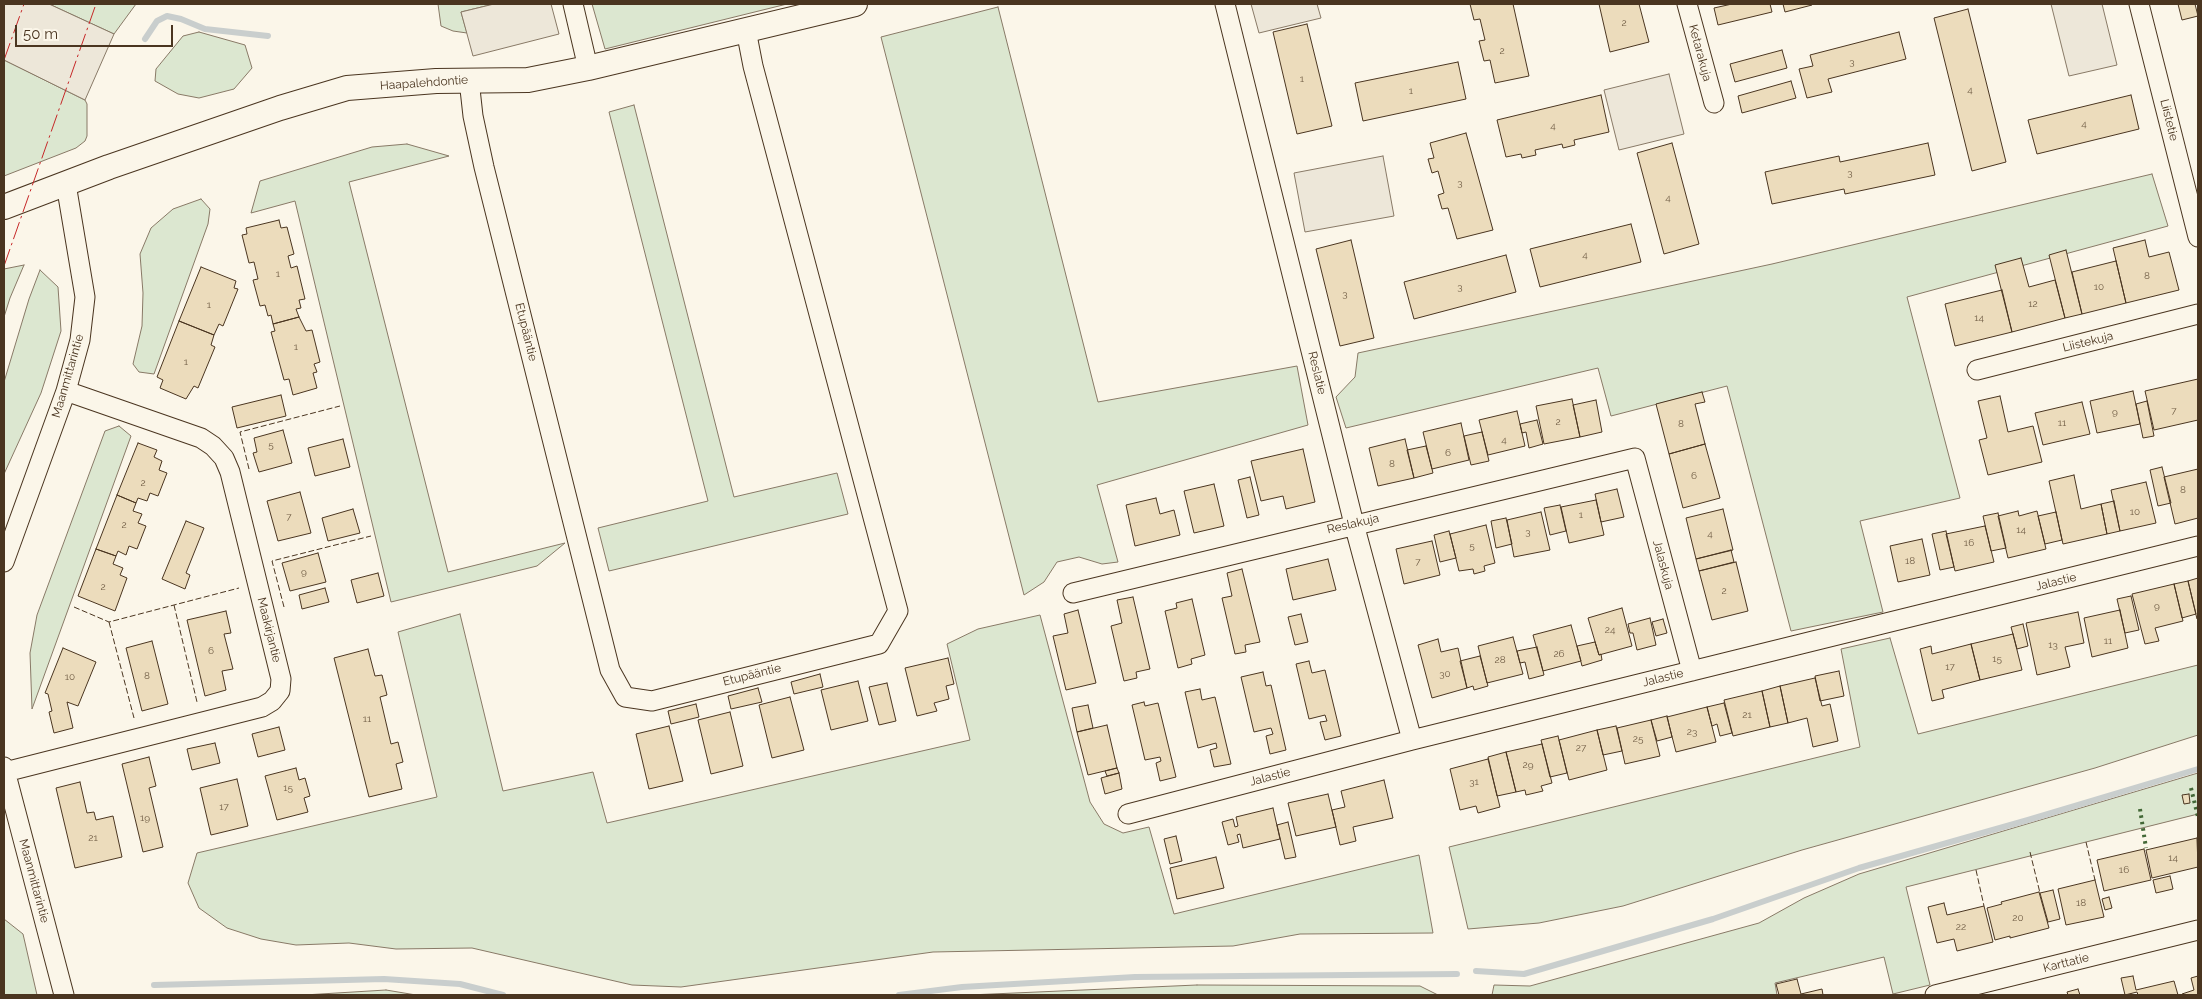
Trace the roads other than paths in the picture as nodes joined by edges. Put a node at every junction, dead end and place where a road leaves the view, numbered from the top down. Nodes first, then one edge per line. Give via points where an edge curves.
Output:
1 (573, 4) edge
2 (855, 4) edge
3 (1225, 4) edge
4 (1687, 4) edge
5 (2139, 4) edge
6 (746, 30) junction
7 (588, 68) junction
8 (470, 80) junction
9 (1714, 103) dead end
10 (66, 184) junction
11 (4, 207) edge
12 (2198, 237) edge
13 (2198, 314) edge
14 (1977, 370) dead end
15 (66, 391) junction
16 (1635, 458) joint
17 (1354, 524) junction
18 (2198, 546) edge
19 (4, 562) edge
20 (1073, 593) dead end
21 (1692, 671) junction
22 (1412, 740) junction
23 (4, 770) edge
24 (1128, 814) dead end
25 (2198, 930) edge
26 (64, 995) edge
27 (1935, 995) edge

1 - 7 street
2 - 6 street, Haapalehdontie
3 - 17 street, Reslatie
4 - 9 street, Ketarakuja
5 - 12 street, Liistetie
6 - 7 street, Haapalehdontie
6 - 8 street, Etupääntie via 898,611 879,644 652,701 625,697 610,670 482,158 473,116
7 - 8 street, Haapalehdontie via 528,80
8 - 10 street, Haapalehdontie via 347,88 280,108
10 - 11 street, Haapalehdontie
10 - 15 street, Maanmittarintie via 85,297 80,340
13 - 14 street, Liistekuja
15 - 19 street, Maanmittarintie
15 - 23 street, Maakirjantie via 200,438 224,458 281,679 280,691 262,707
16 - 17 street, Reslakuja
16 - 21 street, Jalaskuja
17 - 20 street, Reslakuja
17 - 22 street, Reslatie
18 - 21 street, Jalastie
21 - 22 street, Jalastie
22 - 24 street, Jalastie
23 - 26 street, Maanmittarintie
25 - 27 street, Karttatie

